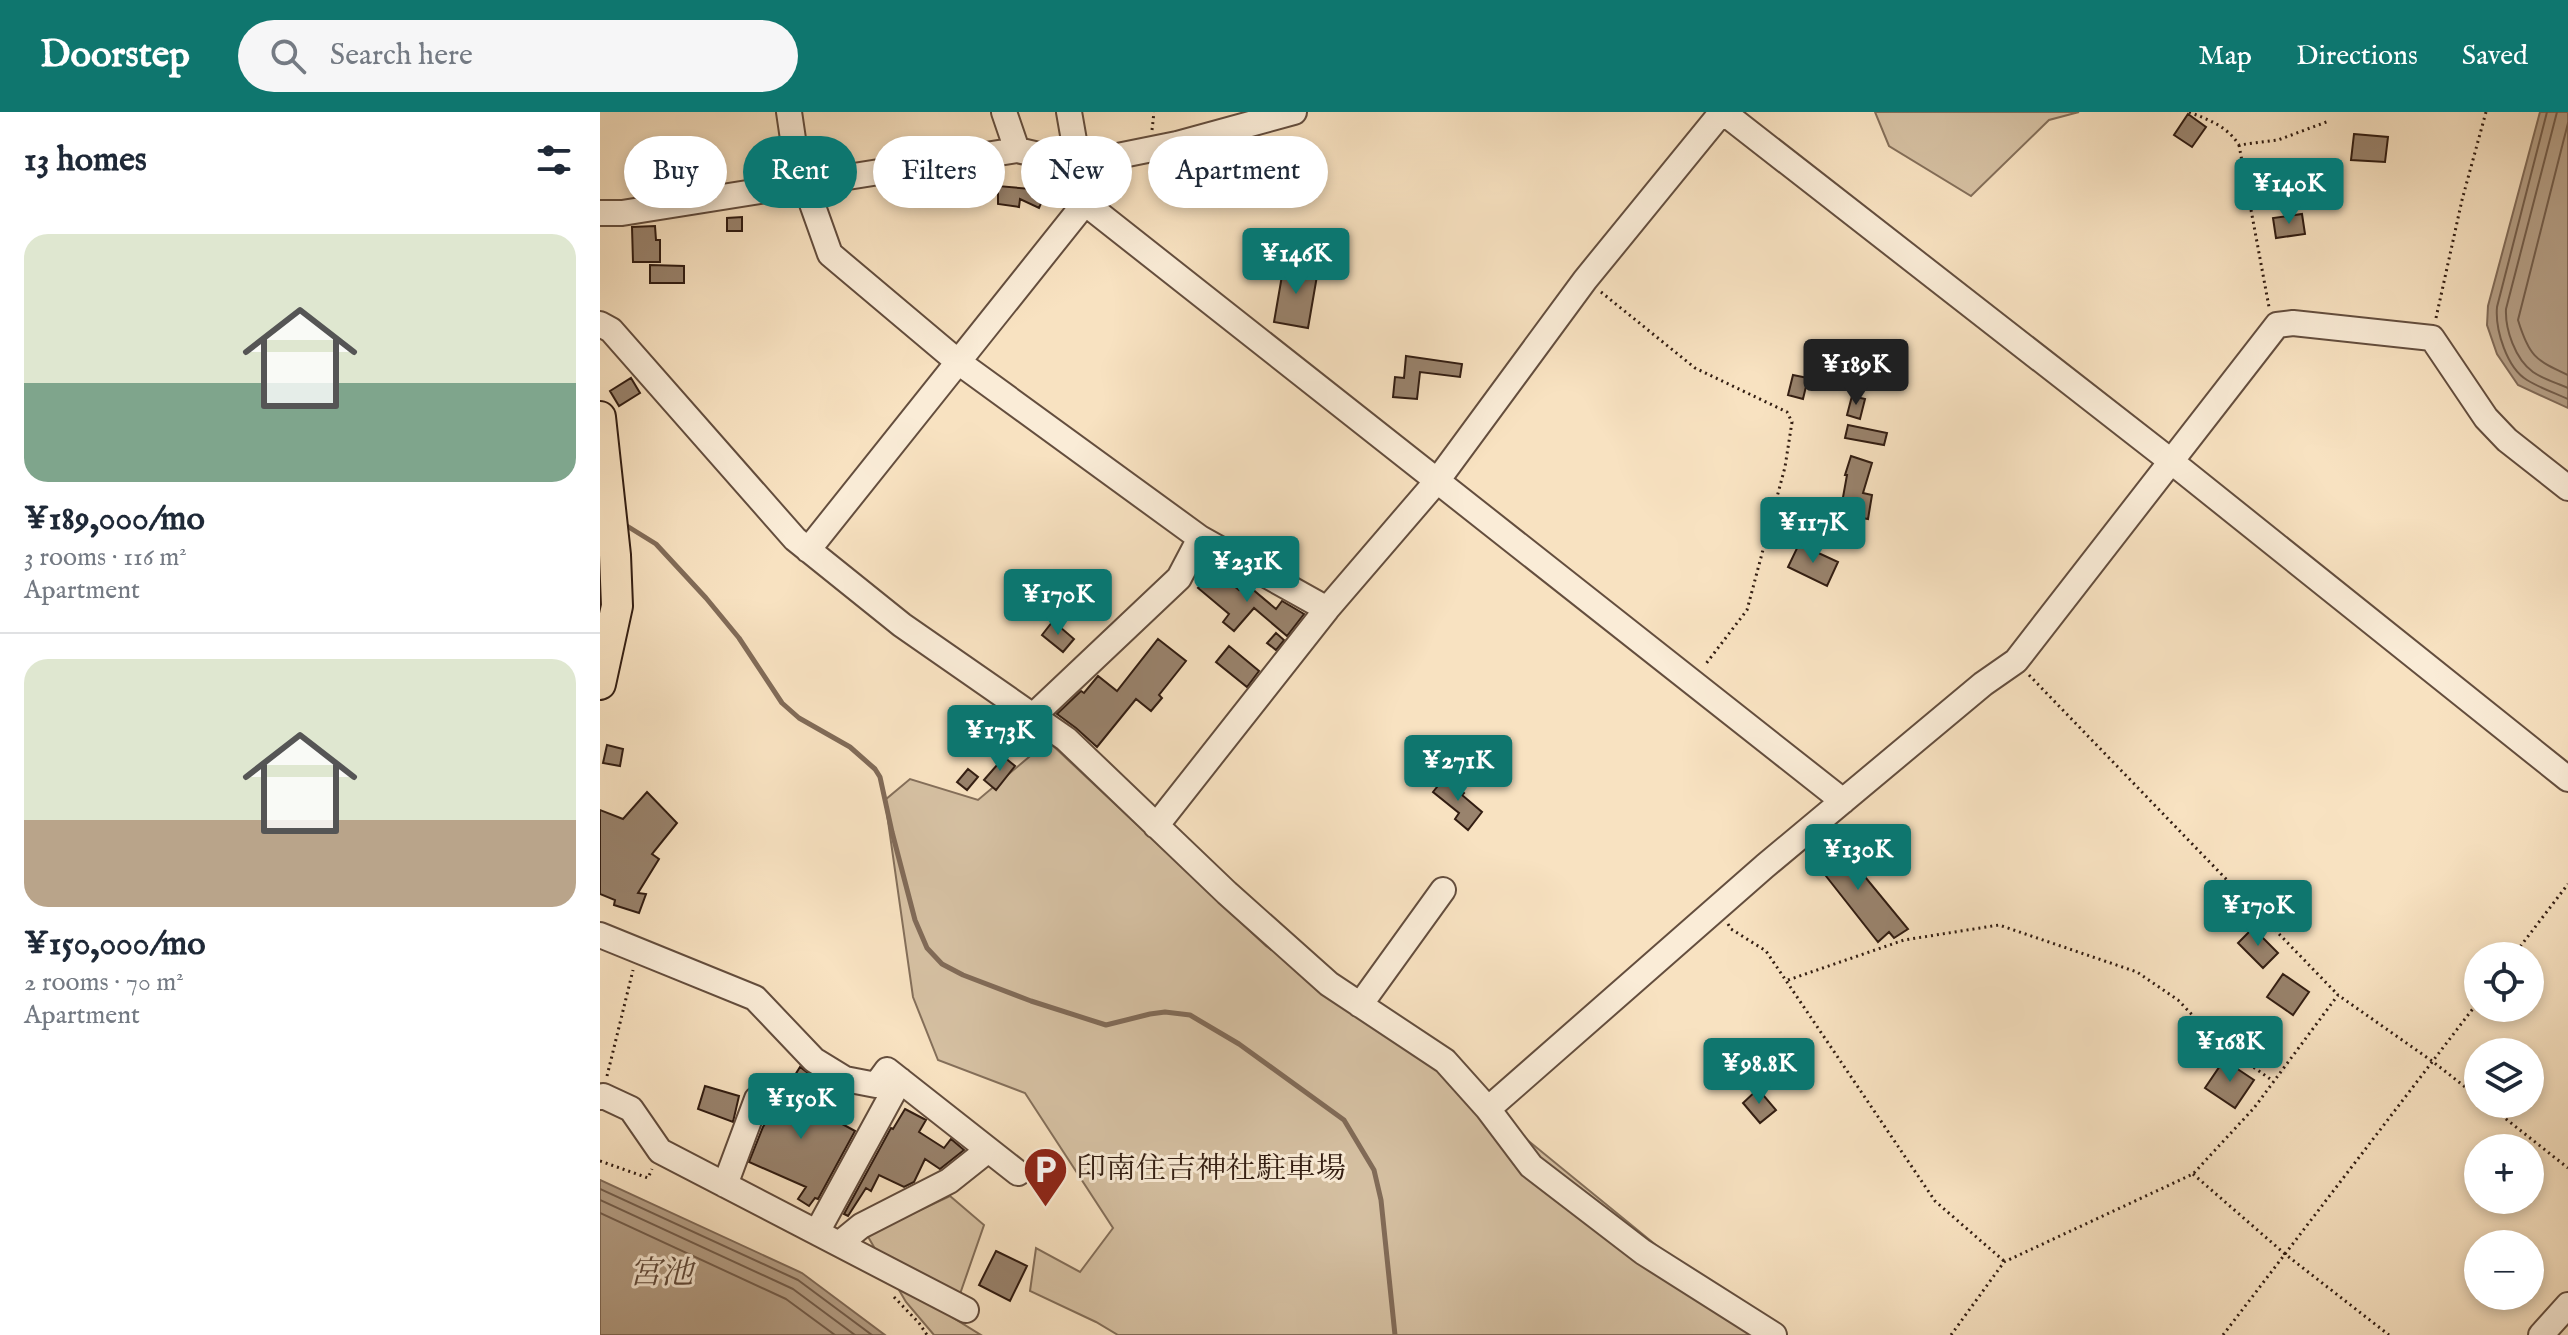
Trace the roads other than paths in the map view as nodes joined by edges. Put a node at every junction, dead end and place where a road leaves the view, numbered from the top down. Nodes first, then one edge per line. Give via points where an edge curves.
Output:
1 (789, 112) edge
2 (1004, 112) edge
3 (1069, 112) edge
4 (1294, 112) edge
5 (1723, 112) edge
6 (793, 136) edge
7 (1073, 136) edge
8 (1017, 150) junction
9 (1021, 151) edge
10 (1132, 153) edge
11 (857, 176) edge
12 (743, 194) edge
13 (814, 208) edge
14 (1081, 208) edge
15 (1091, 208) edge
16 (600, 213) edge
17 (600, 324) edge
18 (957, 361) junction
19 (600, 417) edge
20 (2172, 462) junction
21 (1437, 481) junction
22 (2568, 488) edge
23 (1200, 538) junction
24 (808, 550) junction
25 (1327, 609) junction
26 (600, 684) edge
27 (1032, 717) junction
28 (2568, 779) edge
29 (1843, 801) junction
30 (1156, 826) junction
31 (1443, 890) dead end
32 (600, 935) edge
33 (1360, 1005) junction
34 (900, 1080) junction
35 (601, 1096) edge
36 (757, 1099) dead end
37 (1488, 1109) junction
38 (988, 1150) junction
39 (1018, 1173) dead end
40 (725, 1185) junction
41 (817, 1232) junction
42 (839, 1244) junction
43 (2568, 1305) edge
44 (966, 1310) dead end
45 (1774, 1335) edge
46 (2541, 1335) edge

1 - 6 street
2 - 8 street
3 - 7 street
4 - 10 street
5 - 20 street
5 - 21 street via 1585,280
8 - 9 street
8 - 11 street
12 - 16 street
13 - 18 street via 830,254
14 - 18 street
15 - 21 street
17 - 24 street via 611,330
18 - 23 street
18 - 24 street
19 - 26 main road via 617,606
20 - 22 street via 2277,325 2293,323 2432,338 2486,418
20 - 28 street
20 - 29 street via 2016,661
21 - 25 street
21 - 29 street
23 - 25 street
23 - 27 street via 1179,578
24 - 27 street
25 - 30 street
27 - 30 street via 1066,739
29 - 37 street
30 - 33 street via 1329,984
31 - 33 street
32 - 34 street via 755,998 814,1060 845,1079 876,1085 887,1070
33 - 37 street via 1445,1061
34 - 38 street
34 - 41 street
35 - 40 street via 631,1109 660,1151
36 - 40 street
37 - 45 street via 1531,1166 1643,1252
38 - 39 street
38 - 42 street via 949,1181 861,1226
40 - 41 street
41 - 42 street
42 - 44 street
43 - 46 street

